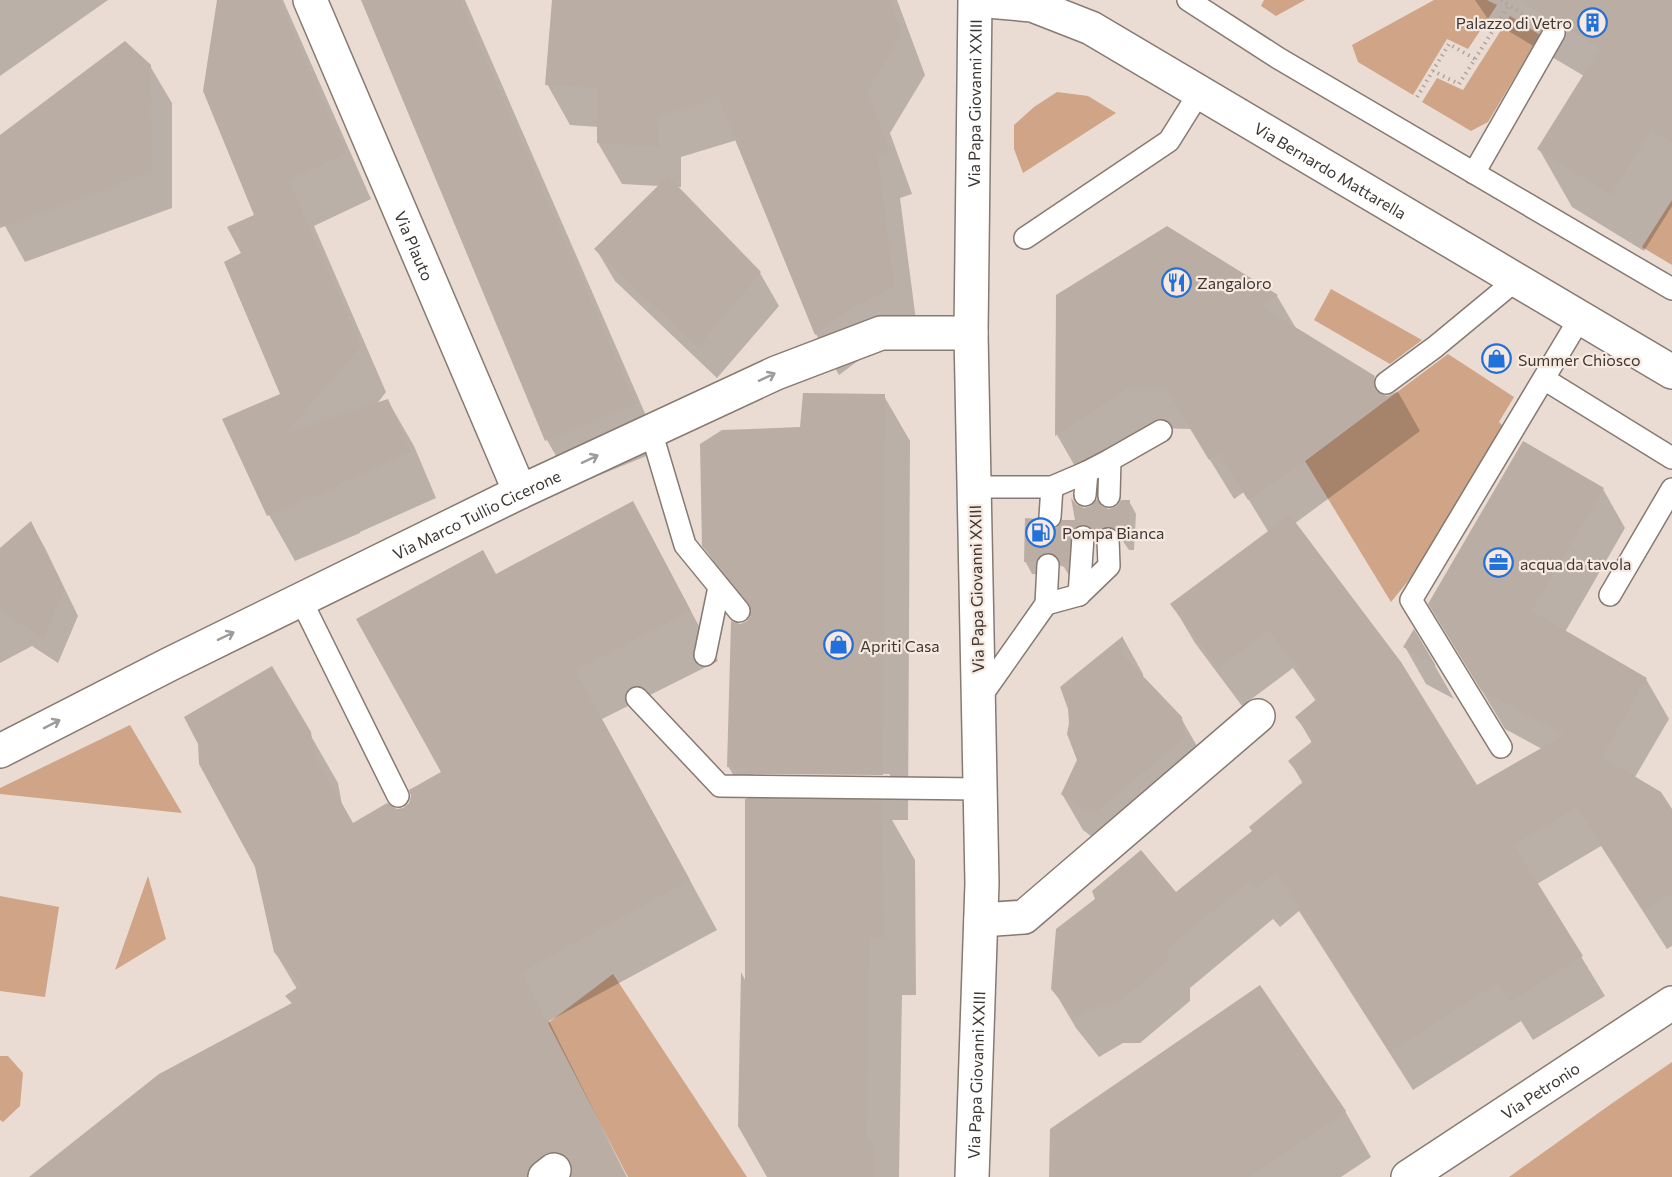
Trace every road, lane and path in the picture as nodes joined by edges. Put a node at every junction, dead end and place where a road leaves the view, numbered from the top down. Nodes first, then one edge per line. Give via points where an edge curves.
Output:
1 (310, 0) edge
2 (976, 0) edge
3 (1188, 0) edge
4 (1509, 5) dead end
5 (1554, 33) dead end
6 (1474, 59) junction
7 (1433, 71) junction
8 (1199, 93) junction
9 (1398, 129) junction
10 (1474, 173) junction
11 (1025, 238) dead end
12 (1516, 280) junction
13 (1672, 289) edge
14 (1580, 318) junction
15 (971, 333) junction
16 (1672, 372) edge
17 (1544, 379) junction
18 (1386, 383) dead end
19 (1161, 430) dead end
20 (651, 431) junction
21 (1672, 458) edge
22 (1110, 460) junction
23 (1087, 472) junction
24 (974, 487) junction
25 (1052, 487) junction
26 (1672, 489) edge
27 (520, 492) junction
28 (1085, 495) dead end
29 (1109, 496) dead end
30 (1050, 517) dead end
31 (1083, 537) dead end
32 (1108, 539) dead end
33 (1048, 565) dead end
34 (718, 587) junction
35 (1079, 595) junction
36 (1610, 595) dead end
37 (301, 600) junction
38 (1046, 604) junction
39 (739, 612) dead end
40 (705, 655) dead end
41 (637, 698) dead end
42 (979, 699) junction
43 (1258, 716) dead end
44 (1501, 747) dead end
45 (0, 751) edge
46 (980, 789) junction
47 (398, 796) dead end
48 (981, 920) junction
49 (1672, 1003) edge
50 (972, 1177) edge
51 (1408, 1177) edge

1 - 27 street, Via Plauto
2 - 8 street, Via Bernardo Mattarella via 1032,4 1091,28
2 - 15 street, Via Papa Giovanni XXIII
3 - 9 lane
4 - 6 path
5 - 10 lane
6 - 7 path via 1459,84
6 - 7 path via 1449,44
7 - 9 path
8 - 11 lane via 1169,141
8 - 12 street, Via Bernardo Mattarella
9 - 10 lane
10 - 13 lane
12 - 14 street, Via Bernardo Mattarella
12 - 18 lane
14 - 16 street, Via Bernardo Mattarella
14 - 17 lane
20 -> 15 street, Via Marco Tullio Cicerone via 776,373 881,333
15 - 24 street, Via Papa Giovanni XXIII
17 - 21 lane
17 - 44 lane via 1412,600
19 - 22 lane
27 -> 20 street, Via Marco Tullio Cicerone
20 - 34 lane via 684,545
22 - 23 lane
22 - 29 lane
23 - 25 lane
23 - 28 lane
24 - 25 lane
24 - 42 street, Via Papa Giovanni XXIII
25 - 30 lane
26 - 36 lane
27 - 37 street, Via Marco Tullio Cicerone
31 - 35 lane
32 - 35 lane via 1109,566
33 - 38 lane
34 - 39 lane
34 - 40 lane
35 - 38 lane
45 -> 37 street, Via Marco Tullio Cicerone
37 - 47 lane
38 - 42 lane
41 - 46 lane via 720,786
42 - 46 street, Via Papa Giovanni XXIII
43 - 48 street via 1024,917
46 - 48 street, Via Papa Giovanni XXIII
48 - 50 street, Via Papa Giovanni XXIII
49 - 51 street, Via Petronio

